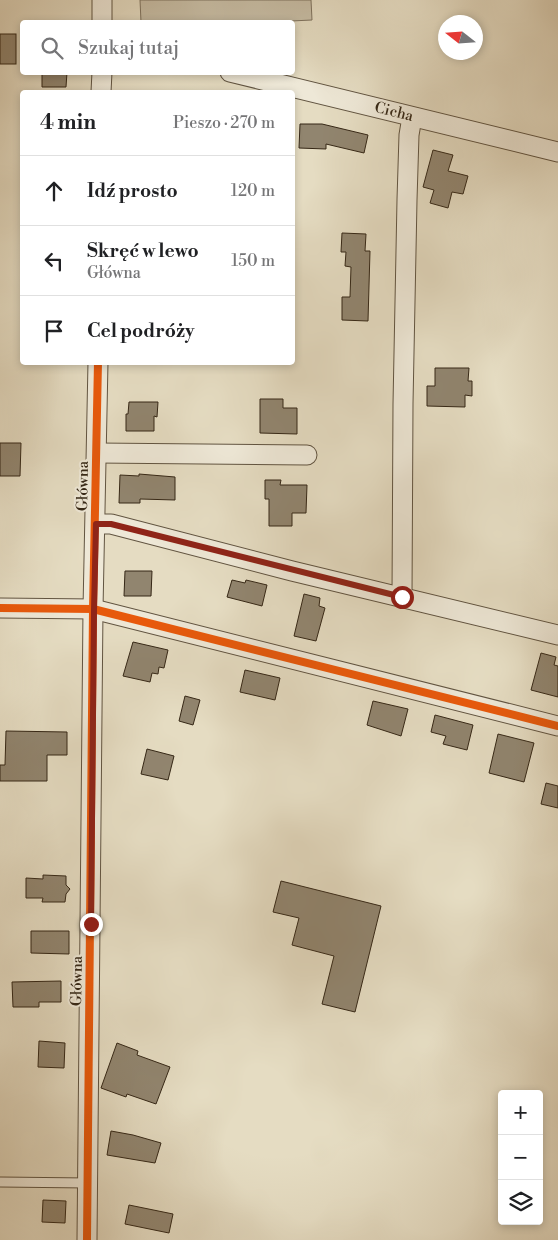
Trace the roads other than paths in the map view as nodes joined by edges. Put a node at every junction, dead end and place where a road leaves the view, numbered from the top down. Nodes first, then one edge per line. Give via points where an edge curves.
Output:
1 (102, 0) edge
2 (102, 20) edge
3 (102, 75) edge
4 (242, 75) edge
5 (101, 90) edge
6 (412, 117) junction
7 (558, 152) edge
8 (98, 365) edge
9 (97, 454) junction
10 (307, 455) dead end
11 (96, 524) junction
12 (402, 597) junction
13 (0, 608) edge
14 (94, 610) junction
15 (558, 636) edge
16 (558, 726) edge
17 (0, 1182) edge
18 (88, 1183) junction
19 (87, 1240) edge

1 - 2 street
3 - 5 street
4 - 6 street, Cicha
6 - 7 street, Cicha
6 - 12 street via 407,200
8 - 9 street, Główna
9 - 10 street
9 - 11 street, Główna
11 - 12 street via 111,524
11 - 14 street, Główna
12 - 15 street
13 - 14 street
14 - 16 street
14 - 18 street, Główna
17 - 18 lane
18 - 19 street, Główna

